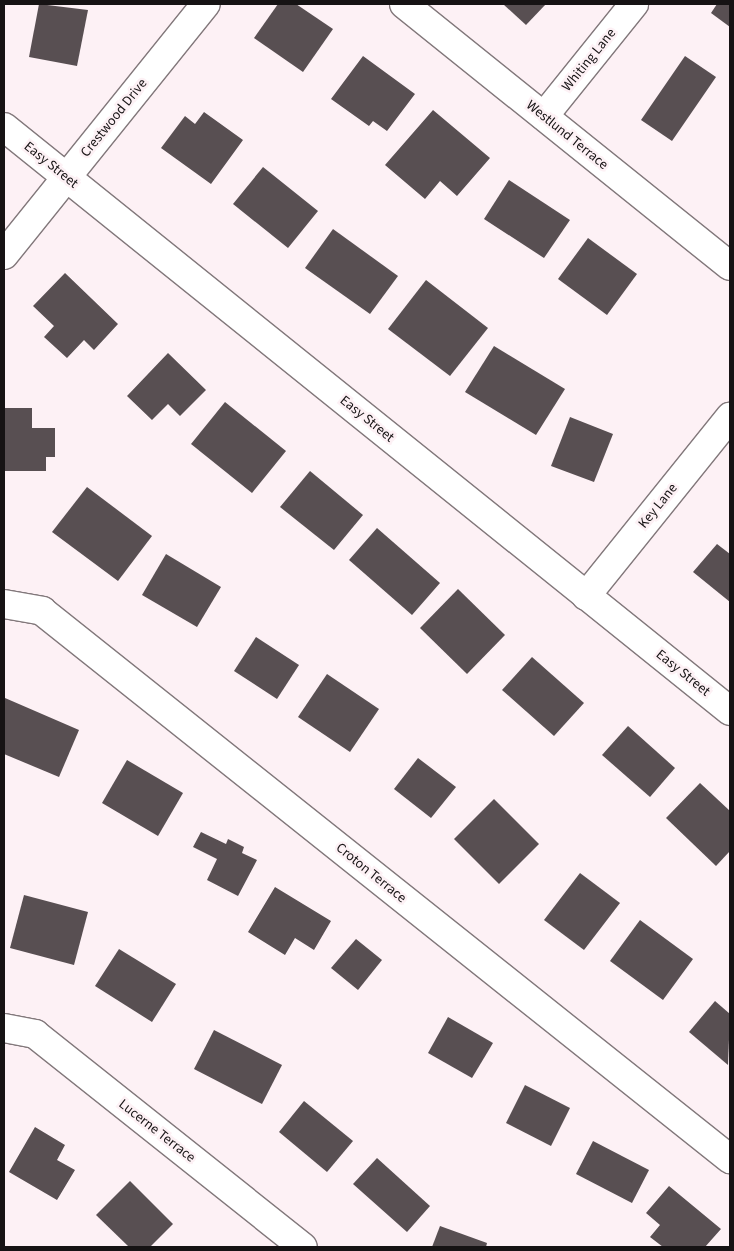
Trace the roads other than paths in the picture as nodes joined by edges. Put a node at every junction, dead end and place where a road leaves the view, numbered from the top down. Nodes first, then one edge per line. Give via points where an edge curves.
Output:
1 (206, 4) edge
2 (404, 4) edge
3 (634, 4) edge
4 (544, 116) junction
5 (4, 127) edge
6 (66, 177) junction
7 (4, 255) edge
8 (730, 266) edge
9 (730, 417) edge
10 (586, 596) junction
11 (4, 604) edge
12 (730, 711) edge
13 (4, 1028) edge
14 (730, 1159) edge
15 (303, 1247) edge

1 - 6 street, Crestwood Drive
2 - 4 street, Westlund Terrace
3 - 4 street, Whiting Lane
4 - 8 street, Westlund Terrace
5 - 6 street, Easy Street
6 - 7 street, Crestwood Drive
6 - 10 street, Easy Street
9 - 10 street, Key Lane
10 - 12 street, Easy Street
11 - 14 street, Croton Terrace via 42,611
13 - 15 street, Lucerne Terrace via 36,1034

